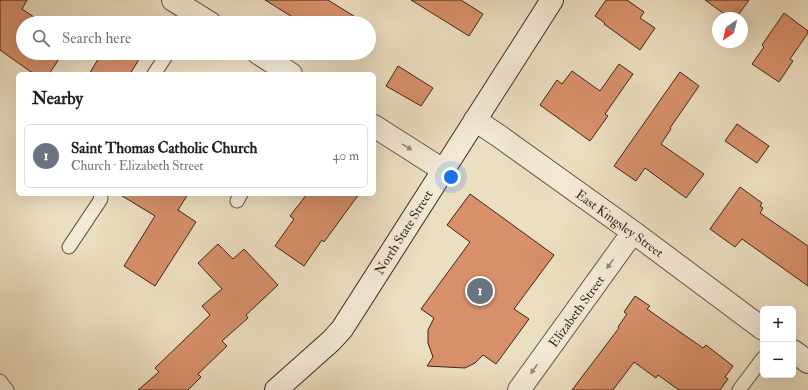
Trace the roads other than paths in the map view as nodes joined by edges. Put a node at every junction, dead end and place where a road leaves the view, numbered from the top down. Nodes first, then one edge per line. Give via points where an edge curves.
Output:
1 (173, 0) edge
2 (552, 0) edge
3 (192, 16) edge
4 (163, 60) edge
5 (269, 60) edge
6 (155, 72) edge
7 (288, 72) edge
8 (475, 120) junction
9 (376, 127) edge
10 (443, 170) junction
11 (100, 196) edge
12 (633, 232) junction
13 (69, 247) dead end
14 (760, 326) edge
15 (796, 353) edge
16 (760, 362) edge
17 (808, 362) edge
18 (0, 381) edge
19 (7, 390) edge
20 (276, 390) edge
21 (519, 390) edge
22 (739, 390) edge

1 - 3 street
2 - 8 street, North State Street
4 - 6 lane
5 - 7 street
8 - 10 street, North State Street
8 - 12 street, East Kingsley Street
9 -> 10 street
10 - 20 street, North State Street via 342,329
11 - 13 lane via 101,199
12 - 14 street, East Kingsley Street
12 -> 21 street, Elizabeth Street
15 - 17 street
16 - 22 lane
18 - 19 lane

